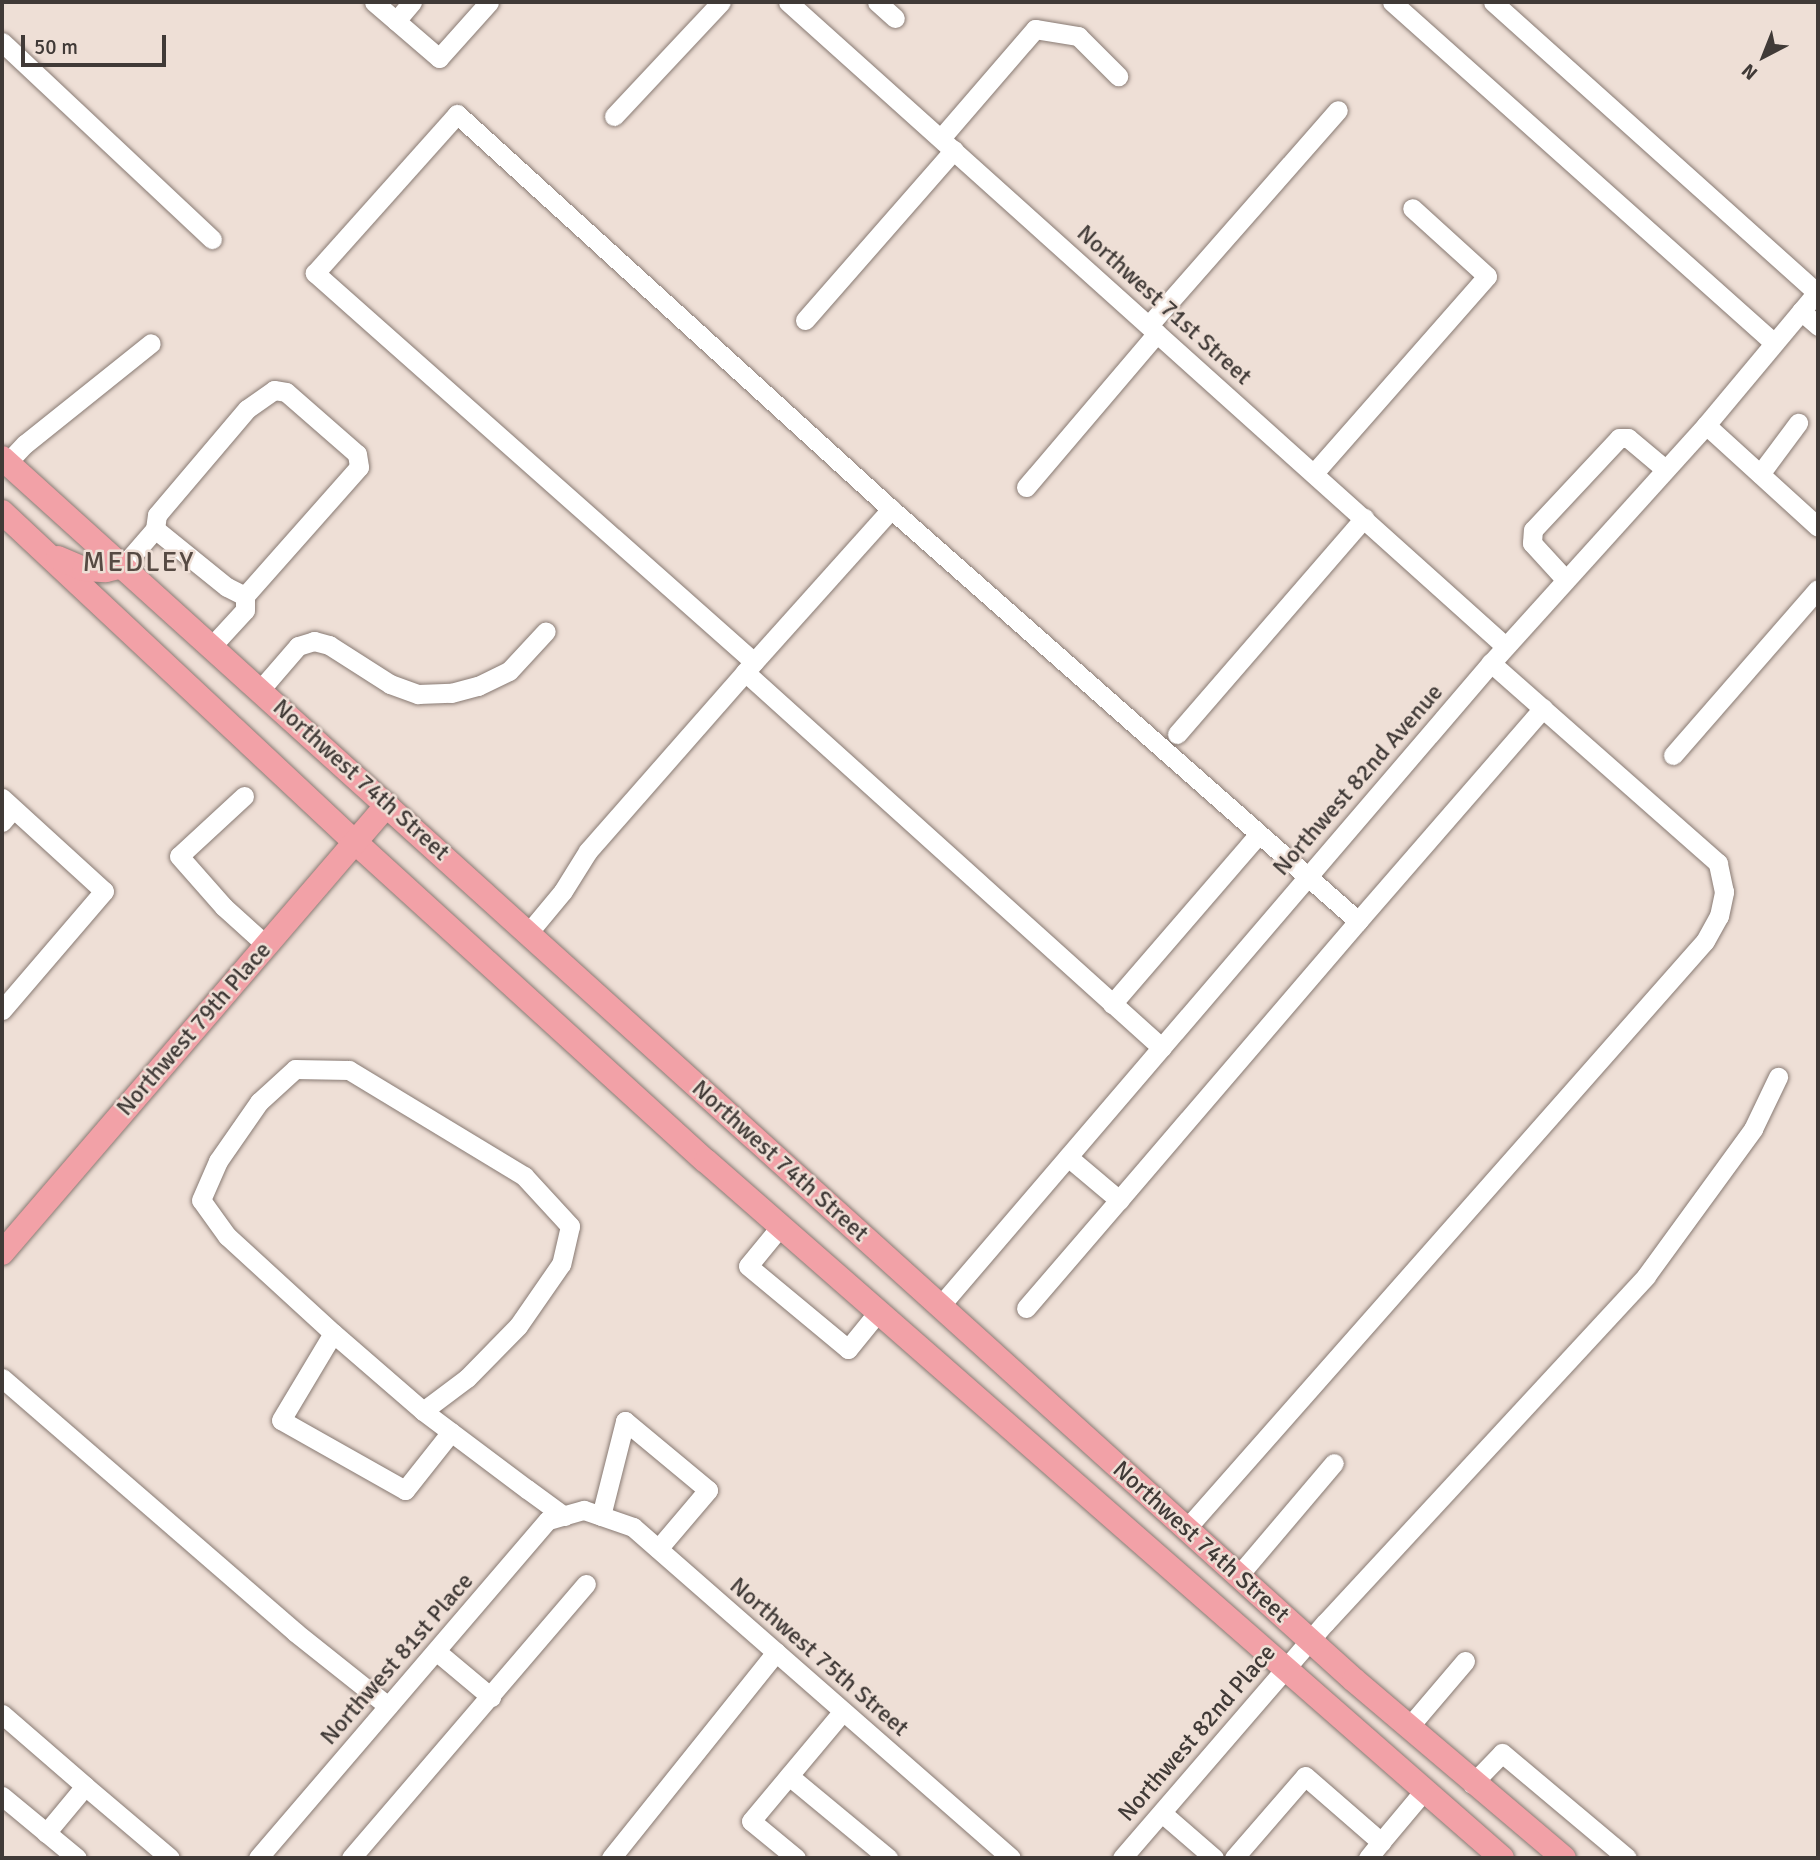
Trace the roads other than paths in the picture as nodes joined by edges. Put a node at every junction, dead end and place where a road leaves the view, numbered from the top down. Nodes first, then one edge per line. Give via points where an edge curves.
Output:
1 (374, 2) edge
2 (412, 2) edge
3 (489, 2) edge
4 (721, 2) edge
5 (788, 2) edge
6 (877, 2) edge
7 (1392, 2) edge
8 (1493, 2) edge
9 (895, 18) dead end
10 (396, 21) junction
11 (2, 42) edge
12 (1118, 76) dead end
13 (1338, 110) dead end
14 (614, 116) dead end
15 (947, 144) junction
16 (1412, 208) dead end
17 (212, 239) dead end
18 (1818, 292) edge
19 (1801, 311) junction
20 (805, 320) dead end
21 (1818, 326) edge
22 (1153, 329) junction
23 (151, 343) dead end
24 (1774, 343) junction
25 (1798, 423) dead end
26 (1706, 425) junction
27 (4, 461) edge
28 (1665, 469) junction
29 (1314, 473) junction
30 (1760, 474) junction
31 (1026, 488) dead end
32 (891, 509) junction
33 (2, 512) edge
34 (1364, 518) junction
35 (1818, 527) edge
36 (155, 529) junction
37 (48, 554) junction
38 (123, 566) junction
39 (1565, 579) junction
40 (1818, 589) edge
41 (244, 596) junction
42 (546, 631) dead end
43 (1505, 646) junction
44 (211, 647) junction
45 (1491, 663) junction
46 (749, 667) junction
47 (260, 690) junction
48 (1543, 708) junction
49 (1177, 734) dead end
50 (1673, 755) dead end
51 (244, 796) dead end
52 (387, 805) junction
53 (6, 810) edge
54 (1258, 835) junction
55 (355, 842) junction
56 (1307, 877) junction
57 (1358, 921) junction
58 (529, 932) junction
59 (266, 945) junction
60 (1112, 1004) junction
61 (2, 1010) edge
62 (1162, 1048) junction
63 (1778, 1077) dead end
64 (1068, 1157) junction
65 (1119, 1200) junction
66 (780, 1227) junction
67 (2, 1253) edge
68 (940, 1306) junction
69 (1026, 1308) dead end
70 (878, 1312) junction
71 (333, 1333) junction
72 (2, 1378) edge
73 (423, 1412) junction
74 (451, 1432) junction
75 (1335, 1463) dead end
76 (593, 1513) junction
77 (564, 1516) junction
78 (1186, 1529) junction
79 (658, 1549) junction
80 (1238, 1576) junction
81 (586, 1584) dead end
82 (1310, 1640) junction
83 (436, 1651) junction
84 (776, 1652) junction
85 (1465, 1661) dead end
86 (1284, 1668) junction
87 (491, 1697) junction
88 (388, 1706) junction
89 (844, 1711) junction
90 (2, 1714) edge
91 (1408, 1728) junction
92 (789, 1776) junction
93 (1472, 1784) junction
94 (85, 1786) junction
95 (1423, 1792) junction
96 (2, 1796) edge
97 (1161, 1813) junction
98 (46, 1833) junction
99 (1381, 1842) junction
100 (77, 1858) edge
101 (170, 1858) edge
102 (258, 1858) edge
103 (351, 1858) edge
104 (611, 1858) edge
105 (796, 1858) edge
106 (888, 1858) edge
107 (1011, 1858) edge
108 (1122, 1858) edge
109 (1214, 1858) edge
110 (1234, 1858) edge
111 (1368, 1858) edge
112 (1502, 1858) edge
113 (1564, 1858) edge
114 (1627, 1858) edge

1 - 10 street
2 - 10 street
3 - 10 street via 439,58
4 - 14 street
5 - 15 street, Northwest 71st Street
6 - 9 street
7 - 24 street
8 - 18 street
11 - 17 street
12 - 15 street via 1078,36 1035,29
13 - 22 street
15 - 20 street
15 - 22 street, Northwest 71st Street
16 - 29 street via 1487,276
18 - 19 street, Northwest 82nd Avenue
19 - 21 street
19 - 24 street, Northwest 82nd Avenue
22 - 29 street, Northwest 71st Street
22 - 31 street
23 - 27 street
24 - 26 street, Northwest 82nd Avenue
25 - 30 street
26 - 28 street, Northwest 82nd Avenue
26 - 30 street
27 - 38 main road, Northwest 74th Street
28 - 39 street, Northwest 82nd Avenue
28 - 39 street via 1628,438 1619,438 1533,530 1532,543
29 - 34 street, Northwest 71st Street
30 - 35 street
32 - 46 street
32 - 46 street via 457,114 315,273
32 - 54 street
33 - 37 main road, Northwest 74th Street
34 - 43 street, Northwest 71st Street
34 - 49 street
36 - 38 street
36 - 41 street
36 - 41 street via 157,515 247,409 274,390 286,392 357,454 359,467
37 - 38 main road via 84,569
37 - 55 main road, Northwest 74th Street
38 - 44 main road, Northwest 74th Street
39 - 43 street, Northwest 82nd Avenue
40 - 50 street
41 - 44 street via 245,610
42 - 47 street via 509,671 451,693 418,694 390,684 329,645 314,641 298,646
43 - 45 street, Northwest 82nd Avenue
44 - 47 main road, Northwest 74th Street
45 - 48 street
45 - 56 street, Northwest 82nd Avenue
46 - 58 street via 587,851 564,891
46 - 60 street
47 - 52 main road, Northwest 74th Street
48 - 57 street
48 - 78 street via 1718,863 1724,892 1719,916 1705,941
51 - 59 street via 179,856 223,907
52 - 55 main road, Northwest 79th Place
52 - 58 main road, Northwest 74th Street
53 - 61 street via 104,891
54 - 56 street
54 - 60 street
55 - 59 main road, Northwest 79th Place
55 - 66 main road, Northwest 74th Street
56 - 57 street
56 - 62 street, Northwest 82nd Avenue
57 - 65 street
58 - 68 main road, Northwest 74th Street
59 - 67 main road, Northwest 79th Place
60 - 62 street
62 - 64 street, Northwest 82nd Avenue
63 - 82 street, Northwest 82nd Place via 1753,1129 1646,1276
64 - 65 street
64 - 68 street, Northwest 82nd Avenue
65 - 69 street
66 - 70 main road, Northwest 74th Street
66 - 70 street via 748,1266 848,1349
68 - 78 main road, Northwest 74th Street
70 - 86 main road, Northwest 74th Street
71 - 73 street
71 - 73 street via 227,1236 201,1199 218,1161 259,1102 296,1069 349,1070 524,1176 570,1226 561,1264 518,1326 467,1378
71 - 74 street via 281,1420 405,1490
72 - 88 street via 295,1632
73 - 74 street
74 - 77 street
75 - 80 street
76 - 77 street, Northwest 81st Place
76 - 79 street, Northwest 75th Street via 633,1527
76 - 79 street via 625,1421 708,1490
77 - 83 street, Northwest 81st Place via 548,1520
78 - 80 main road, Northwest 74th Street
79 - 84 street, Northwest 75th Street
80 - 82 main road, Northwest 74th Street
81 - 87 street
82 - 86 street, Northwest 82nd Place
82 - 91 main road, Northwest 74th Street
83 - 87 street
83 - 88 street, Northwest 81st Place
84 - 89 street, Northwest 75th Street
84 - 104 street
85 - 91 street
86 - 95 main road, Northwest 74th Street
86 - 97 street, Northwest 82nd Place
87 - 103 street
88 - 102 street, Northwest 81st Place
89 - 92 street
89 - 107 street, Northwest 75th Street
90 - 94 street
91 - 93 main road, Northwest 74th Street
92 - 105 street via 751,1821
92 - 106 street
93 - 113 main road, Northwest 74th Street
93 - 114 street via 1502,1753
94 - 98 street
94 - 101 street
95 - 99 street
95 - 112 main road, Northwest 74th Street
96 - 98 street
97 - 108 street, Northwest 82nd Place
97 - 109 street
98 - 100 street
99 - 110 street via 1306,1776
99 - 111 street

